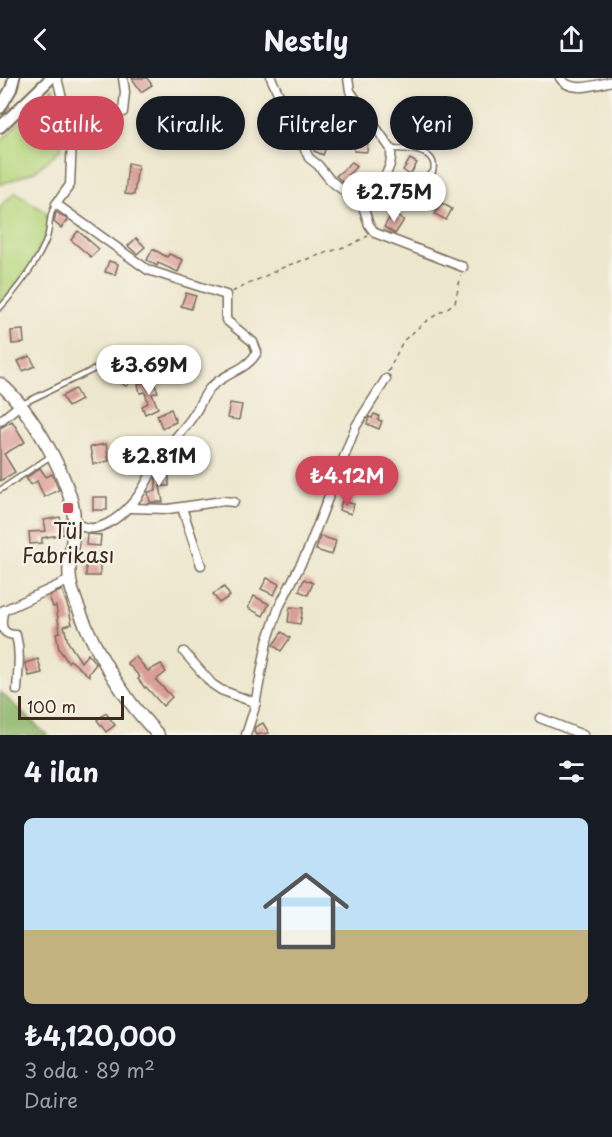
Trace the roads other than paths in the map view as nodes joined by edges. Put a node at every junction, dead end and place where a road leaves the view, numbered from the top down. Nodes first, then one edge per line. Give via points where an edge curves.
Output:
1 (14, 78) edge
2 (57, 78) edge
3 (123, 78) edge
4 (272, 78) edge
5 (348, 78) edge
6 (560, 78) edge
7 (48, 79) edge
8 (612, 81) edge
9 (124, 102) edge
10 (0, 108) edge
11 (0, 127) edge
12 (390, 148) edge
13 (391, 150) edge
14 (404, 150) edge
15 (423, 179) dead end
16 (358, 203) junction
17 (56, 204) junction
18 (463, 267) road end
19 (0, 308) edge
20 (386, 379) road end
21 (126, 383) dead end
22 (0, 384) edge
23 (21, 404) junction
24 (0, 421) edge
25 (52, 455) junction
26 (0, 490) edge
27 (234, 502) dead end
28 (128, 507) junction
29 (182, 508) junction
30 (74, 521) junction
31 (201, 565) dead end
32 (70, 580) junction
33 (2, 611) edge
34 (184, 652) dead end
35 (17, 690) dead end
36 (256, 703) junction
37 (540, 717) dead end
38 (158, 735) edge
39 (246, 735) edge
40 (583, 735) edge

1 - 10 street
2 - 17 street via 72,139 70,185
3 - 9 street
4 - 16 street via 309,158
5 - 12 street via 350,91
6 - 8 street via 569,86 578,87
7 - 11 street
13 - 16 street via 386,175
14 - 15 lane via 431,158 433,172
16 - 18 street via 375,233
17 - 19 lane via 51,211 51,229 34,266
17 - 28 street via 148,270 226,295 226,320 253,342 257,352 252,361 209,389
20 - 36 street via 356,426 308,550 279,607 267,642
21 - 23 lane via 108,369 97,368
22 - 23 main road
23 - 24 street
23 - 25 main road
25 - 26 lane
25 - 30 main road via 70,498
27 - 29 street
28 - 29 street
28 - 30 street via 97,529 81,528
29 - 31 street
30 - 32 main road
32 - 33 street
32 - 38 main road via 102,655 126,696
33 - 35 street via 1,626 6,633 16,635 18,642
34 - 36 street via 212,684
36 - 39 street
37 - 40 street

